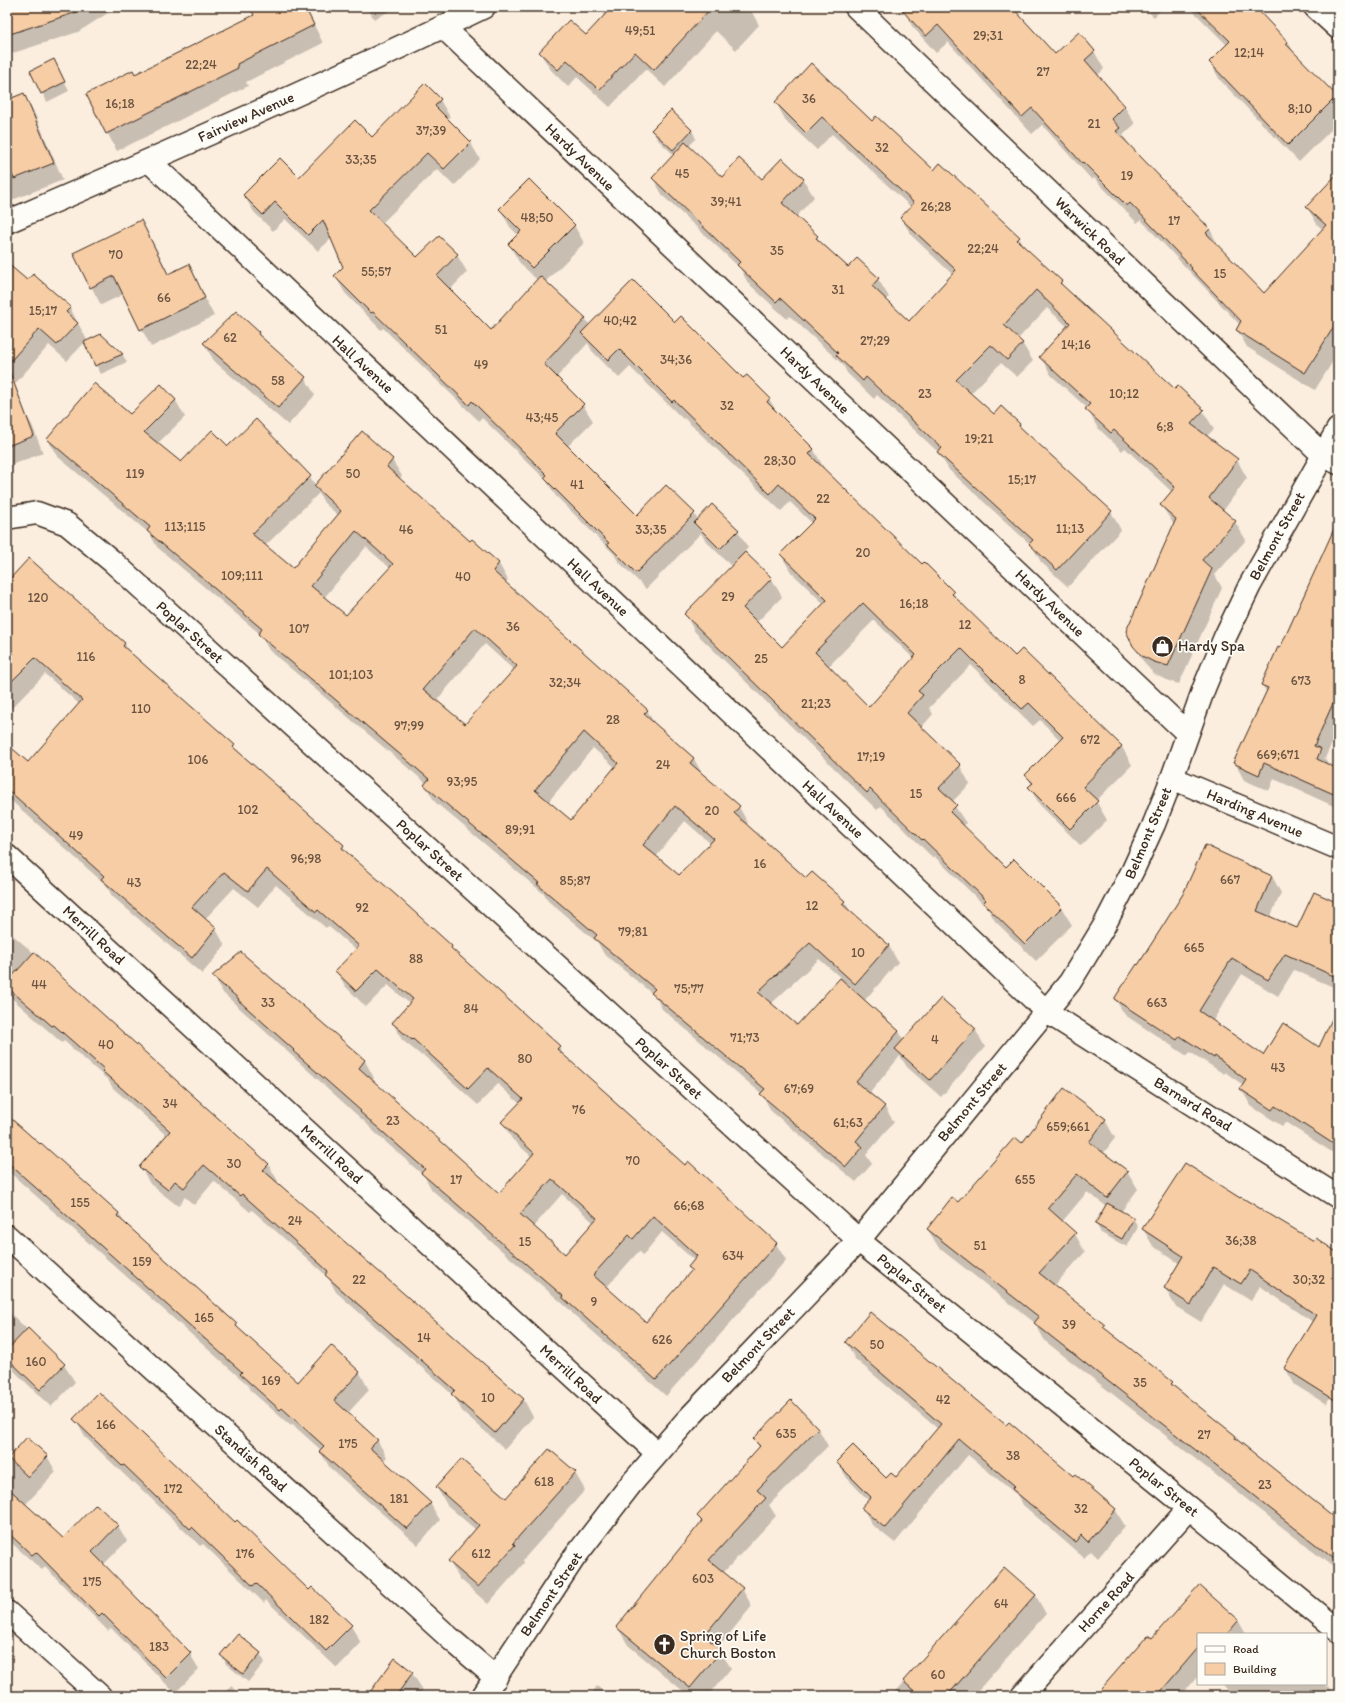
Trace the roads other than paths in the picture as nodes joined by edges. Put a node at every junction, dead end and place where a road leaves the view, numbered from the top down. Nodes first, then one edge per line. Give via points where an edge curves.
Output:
1 (484, 7) edge
2 (856, 7) edge
3 (1315, 7) edge
4 (443, 27) junction
5 (1338, 28) edge
6 (149, 161) junction
7 (7, 222) edge
8 (1338, 429) edge
9 (1331, 459) edge
10 (7, 518) edge
11 (1187, 734) junction
12 (1172, 778) junction
13 (1338, 848) edge
14 (7, 856) edge
15 (1047, 1012) junction
16 (1338, 1197) edge
17 (7, 1236) edge
18 (859, 1240) junction
19 (657, 1453) junction
20 (1189, 1508) junction
21 (7, 1612) edge
22 (1338, 1631) edge
23 (496, 1678) junction
24 (100, 1696) edge
25 (483, 1696) edge
26 (1022, 1696) edge

1 - 4 street, Fairview Avenue
2 - 9 street, Warwick Road
3 - 5 street
4 - 6 street, Fairview Avenue
4 - 11 street, Hardy Avenue
6 - 7 street, Fairview Avenue
6 - 15 street, Hall Avenue
8 - 9 street, Belmont Street
9 - 11 street, Belmont Street via 1250,585 1225,637
10 - 18 street, Poplar Street via 37,513 67,524 113,562
11 - 12 street, Belmont Street
12 - 13 street, Harding Avenue
12 - 15 street, Belmont Street via 1154,824 1119,898 1070,982
14 - 19 street, Merrill Road
15 - 16 street, Barnard Road
15 - 18 street, Belmont Street
17 - 23 street, Standish Road
18 - 19 street, Belmont Street
18 - 20 street, Poplar Street
19 - 23 street, Belmont Street via 592,1534
20 - 22 street, Poplar Street
20 - 26 street, Horne Road
21 - 24 street
23 - 25 street, Belmont Street

